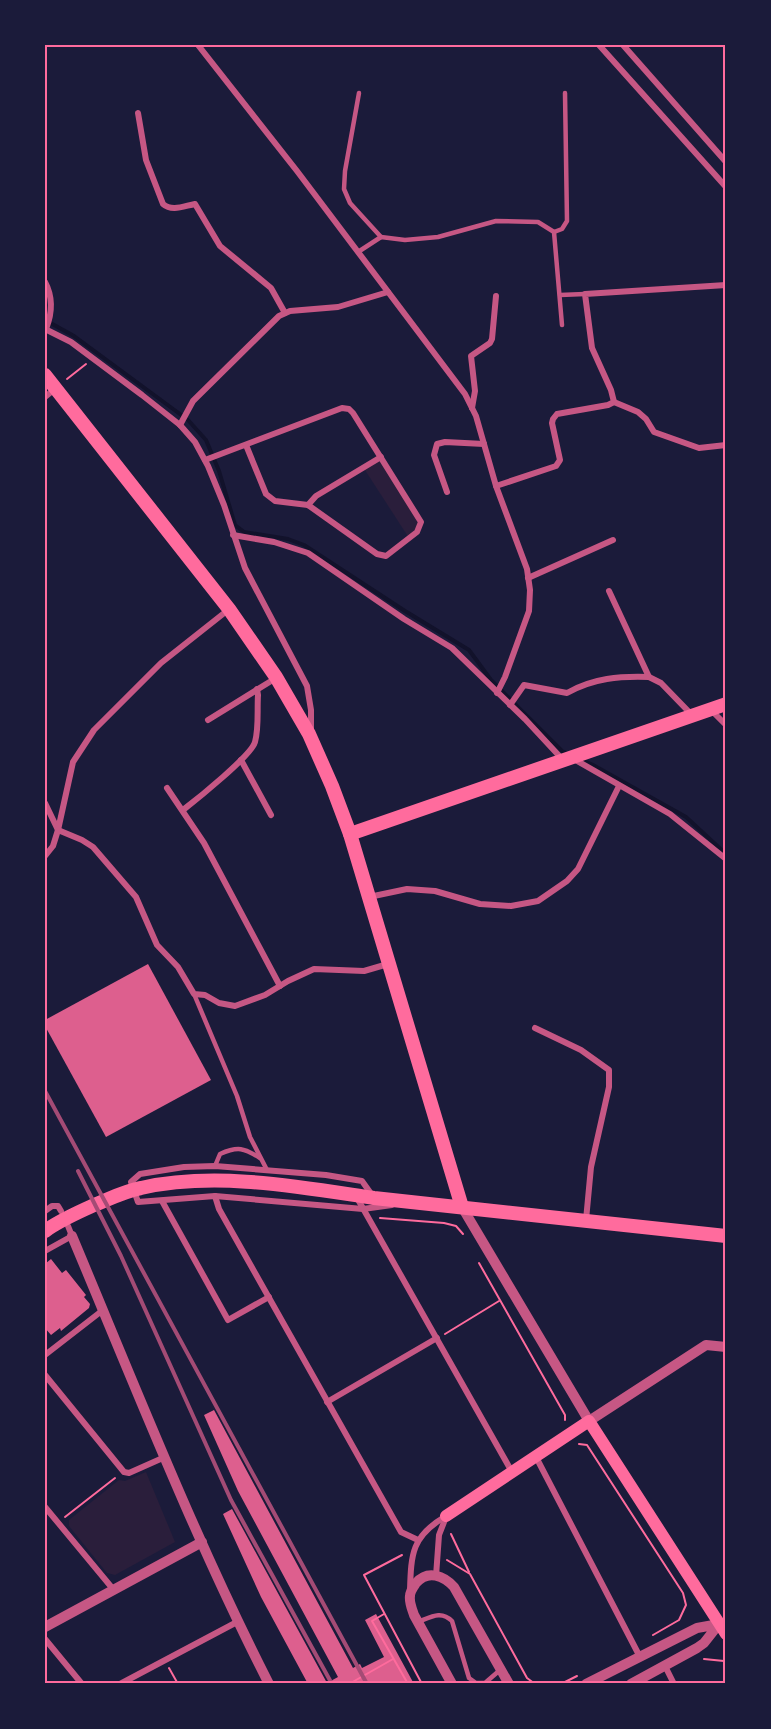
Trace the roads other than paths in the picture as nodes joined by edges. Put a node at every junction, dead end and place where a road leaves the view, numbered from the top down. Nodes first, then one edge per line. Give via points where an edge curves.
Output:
1 (198, 45) edge
2 (599, 45) edge
3 (623, 45) edge
4 (359, 93) dead end
5 (565, 93) dead end
6 (138, 114) dead end
7 (726, 162) edge
8 (726, 187) edge
9 (554, 232) junction
10 (381, 237) junction
11 (358, 252) junction
12 (45, 282) edge
13 (726, 285) edge
14 (388, 292) junction
15 (585, 294) junction
16 (560, 295) junction
17 (496, 296) dead end
18 (285, 313) junction
19 (562, 325) dead end
20 (45, 329) edge
21 (45, 375) edge
22 (50, 393) edge
23 (614, 402) junction
24 (472, 408) junction
25 (180, 426) junction
26 (484, 444) junction
27 (246, 445) junction
28 (726, 445) edge
29 (381, 457) junction
30 (205, 460) junction
31 (496, 486) junction
32 (447, 492) dead end
33 (308, 505) junction
34 (233, 535) junction
35 (613, 540) dead end
36 (528, 578) junction
37 (609, 591) dead end
38 (229, 609) junction
39 (276, 677) junction
40 (649, 677) junction
41 (257, 689) junction
42 (497, 693) junction
43 (726, 704) edge
44 (510, 705) junction
45 (710, 709) junction
46 (692, 716) junction
47 (207, 720) dead end
48 (726, 725) edge
49 (309, 734) junction
50 (241, 759) junction
51 (568, 759) junction
52 (619, 786) junction
53 (166, 788) dead end
54 (45, 803) edge
55 (183, 810) junction
56 (271, 815) dead end
57 (58, 830) junction
58 (350, 834) junction
59 (45, 856) edge
60 (726, 859) edge
61 (369, 897) junction
62 (388, 964) junction
63 (280, 986) junction
64 (194, 993) junction
65 (534, 1028) dead end
66 (260, 1158) junction
67 (214, 1166) junction
68 (267, 1170) junction
69 (215, 1196) junction
70 (356, 1196) junction
71 (374, 1198) junction
72 (162, 1201) junction
73 (409, 1202) junction
74 (462, 1207) junction
75 (363, 1209) junction
76 (45, 1210) edge
77 (61, 1211) dead end
78 (586, 1220) junction
79 (45, 1231) edge
80 (70, 1231) joint
81 (726, 1236) edge
82 (45, 1251) edge
83 (269, 1297) junction
84 (103, 1310) junction
85 (437, 1338) junction
86 (726, 1347) edge
87 (45, 1355) edge
88 (45, 1375) edge
89 (327, 1402) junction
90 (589, 1421) junction
91 (165, 1456) junction
92 (536, 1457) junction
93 (512, 1473) junction
94 (45, 1507) edge
95 (447, 1522) junction
96 (418, 1540) junction
97 (202, 1542) junction
98 (436, 1576) junction
99 (114, 1589) junction
100 (410, 1594) junction
101 (237, 1622) junction
102 (418, 1622) junction
103 (724, 1626) edge
104 (45, 1627) edge
105 (45, 1640) edge
106 (640, 1657) junction
107 (665, 1666) junction
108 (501, 1670) junction
109 (82, 1684) edge
110 (120, 1684) edge
111 (269, 1684) edge
112 (452, 1684) edge
113 (509, 1684) edge
114 (586, 1684) edge
115 (631, 1684) edge
116 (674, 1684) edge

1 - 11 street
2 - 8 street
3 - 7 street
4 - 10 lane via 344,189 350,203
5 - 9 lane via 567,221
6 - 18 street via 146,160 163,204 173,209 195,204 220,246 271,288
9 - 10 lane via 538,222 496,221 438,237
9 - 16 lane
10 - 11 lane
11 - 14 street
12 - 20 street via 51,296
13 - 15 street
14 - 18 street via 338,307
14 - 24 street
15 - 16 lane
15 - 23 street via 592,348
16 - 19 lane
17 - 24 street via 492,339 471,356 475,391
18 - 25 street via 193,401
20 - 25 street via 71,342
21 - 22 main road
22 - 38 main road
23 - 28 street via 638,412 654,432 699,448
23 - 31 street via 557,414 552,423 561,460 556,466
24 - 26 street
25 - 30 street
26 - 31 street
26 - 32 street via 437,444 434,455
27 - 29 street via 342,408 353,413
27 - 30 street
27 - 33 street via 266,494 275,501
29 - 33 street via 316,496
29 - 33 street via 421,522 417,532 386,556 376,554
30 - 34 street
31 - 36 street
34 - 42 street via 308,553 452,648
34 - 49 street via 244,568 307,686 312,730
35 - 36 street
36 - 42 street via 529,611
37 - 40 street
38 - 39 main road
38 - 57 street via 161,663 94,730 73,762
39 - 41 street
39 - 49 main road
40 - 44 street via 611,677 580,685 567,693 524,685
40 - 46 street via 661,683
41 - 47 street
41 - 50 street via 255,742
42 - 44 street
43 - 45 main road
44 - 51 street
45 - 46 main road
45 - 48 street
46 - 51 main road
49 - 58 main road
50 - 55 street
50 - 56 street
51 - 52 street
51 - 58 main road
52 - 60 street via 670,814
52 - 61 street via 578,869 538,901 511,906 480,904 435,891 407,889
53 - 55 street
54 - 57 street
55 - 63 street
57 - 59 street
57 - 64 street via 93,847 136,897 157,945 178,967
58 - 61 main road
61 - 62 main road
62 - 63 street via 364,971 314,969
62 - 74 main road
63 - 64 street via 235,1006
64 - 66 lane
65 - 78 street via 581,1050 609,1071 591,1167
66 - 67 lane via 247,1149 232,1149 220,1154
66 - 68 lane
67 - 68 street
67 - 72 street via 140,1174 130,1182 138,1202
68 - 71 street via 362,1181
69 - 72 street
69 - 75 street
69 - 83 street
70 - 71 main road
70 - 75 street
70 - 79 main road via 232,1181 156,1185 100,1203
71 - 73 main road
72 - 83 street via 228,1320
73 - 74 main road
73 - 75 street
74 - 78 main road
74 - 90 street
75 - 85 street
76 - 77 street via 58,1206
78 - 81 main road
80 - 82 street
80 - 84 street
83 - 89 street
84 - 87 street
84 - 91 street
85 - 89 street
85 - 93 street
86 - 90 street via 706,1345
88 - 91 street via 124,1472
89 - 96 street via 401,1532
90 - 92 main road
90 - 103 main road
91 - 97 street
92 - 93 main road
92 - 106 street
93 - 95 main road
94 - 99 street
95 - 96 street via 431,1525
95 - 98 street via 439,1535
96 - 100 street
97 - 99 street
97 - 101 street
98 - 100 street via 422,1578
98 - 108 street via 454,1587
99 - 104 street
100 - 102 street via 410,1605
101 - 110 street
101 - 111 street
102 - 108 lane via 439,1614 452,1621 469,1678 476,1683 485,1683
102 - 112 street
103 - 106 street via 697,1628
103 - 107 street via 697,1648
105 - 109 street
106 - 114 street
107 - 115 street
107 - 116 street
108 - 113 street

